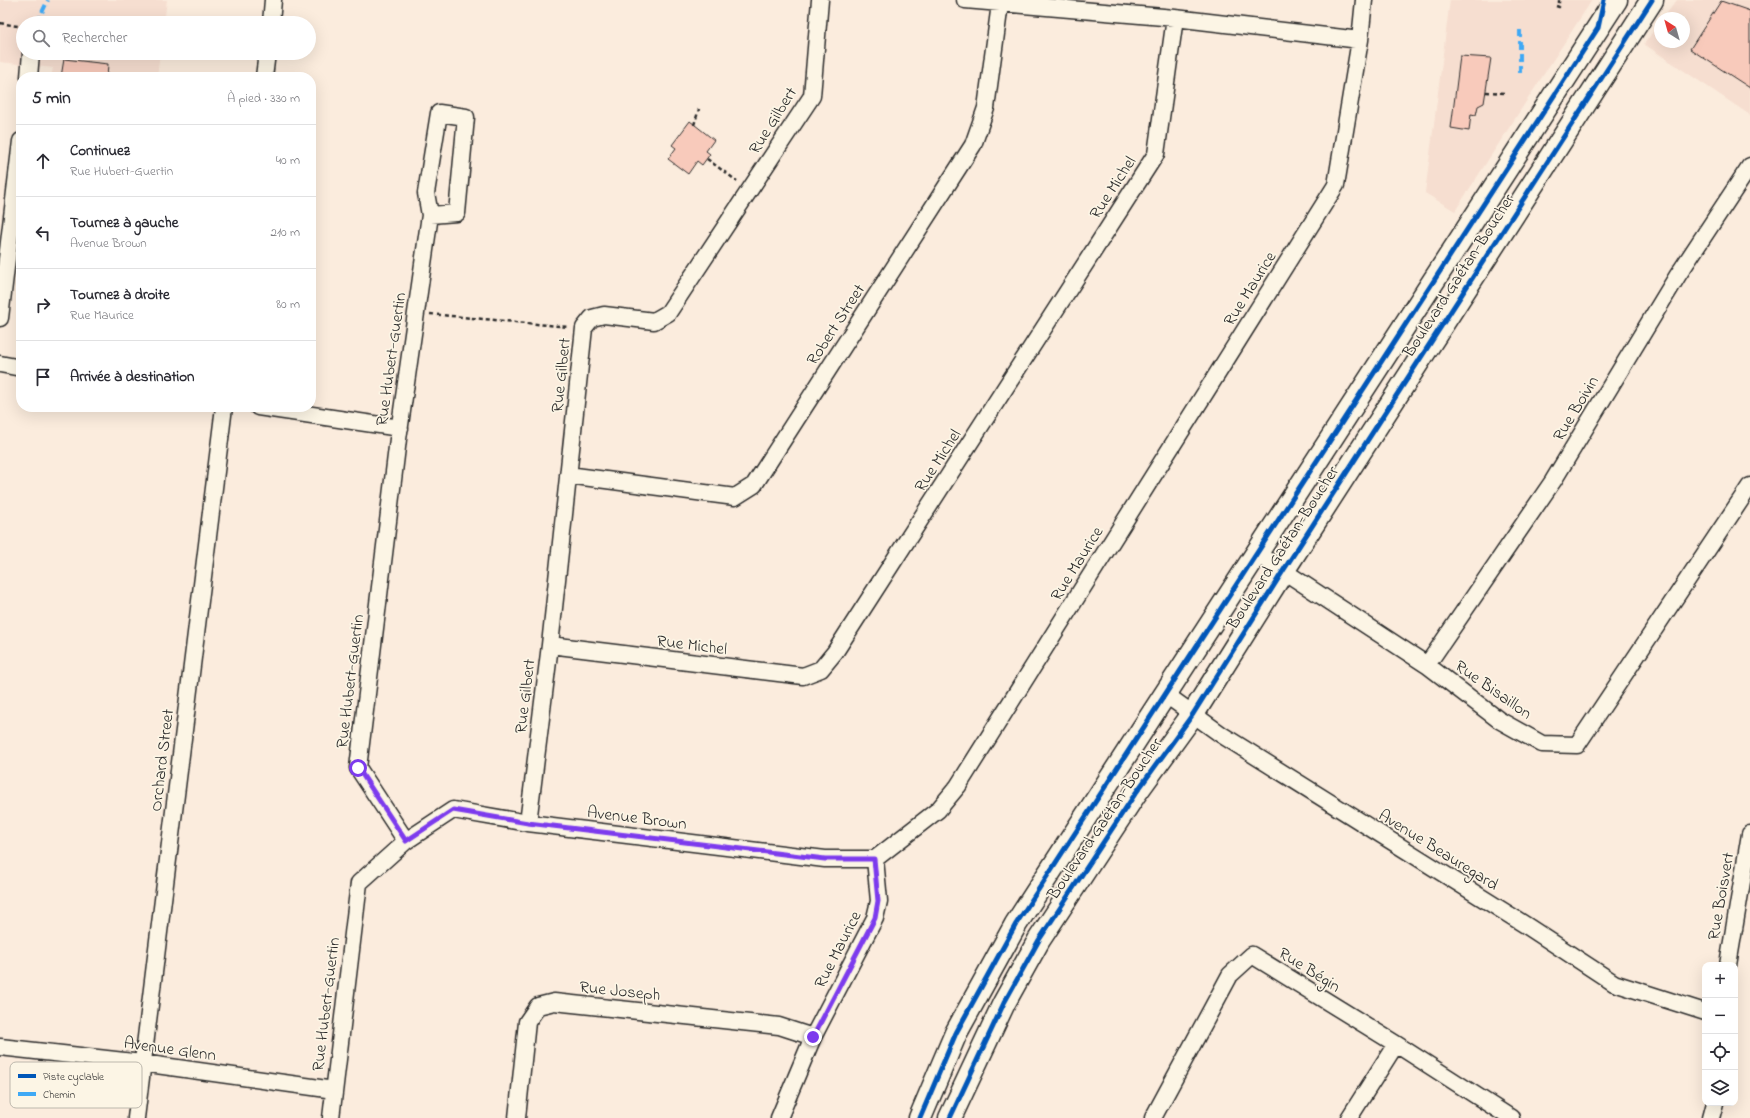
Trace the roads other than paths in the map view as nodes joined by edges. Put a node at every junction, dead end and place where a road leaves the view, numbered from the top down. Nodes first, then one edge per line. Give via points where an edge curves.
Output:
1 (274, 0) edge
2 (820, 0) edge
3 (965, 0) edge
4 (1364, 0) edge
5 (1616, 0) edge
6 (1652, 0) edge
7 (1000, 4) junction
8 (272, 16) edge
9 (1175, 18) junction
10 (1360, 40) junction
11 (30, 60) edge
12 (266, 60) edge
13 (29, 72) edge
14 (265, 72) edge
15 (1750, 166) edge
16 (16, 183) edge
17 (1490, 194) junction
18 (1516, 211) junction
19 (430, 215) junction
20 (0, 318) edge
21 (0, 364) edge
22 (16, 367) edge
23 (223, 412) edge
24 (292, 412) edge
25 (400, 428) junction
26 (568, 475) junction
27 (1750, 486) edge
28 (1256, 553) junction
29 (1283, 570) junction
30 (550, 645) junction
31 (1427, 665) junction
32 (1166, 694) junction
33 (1193, 714) junction
34 (528, 823) junction
35 (1750, 834) edge
36 (406, 841) junction
37 (874, 859) junction
38 (1729, 962) edge
39 (1702, 1011) edge
40 (813, 1037) junction
41 (1396, 1044) junction
42 (0, 1047) edge
43 (133, 1062) edge
44 (142, 1063) joint
45 (334, 1090) junction
46 (1714, 1106) edge
47 (137, 1108) edge
48 (136, 1118) edge
49 (331, 1118) edge
50 (517, 1118) edge
51 (779, 1118) edge
52 (920, 1118) edge
53 (950, 1118) edge
54 (1153, 1118) edge
55 (1349, 1118) edge
56 (1511, 1118) edge
57 (1711, 1118) edge

1 - 8 street
2 - 26 street, Rue Gilbert via 812,96 668,314 654,321 604,315 592,318 584,328
3 - 7 street
4 - 10 street, Rue Maurice
5 - 17 main road, Boulevard Gaétan-Boucher
6 - 18 main road, Boulevard Gaétan-Boucher
7 - 9 street
7 - 26 street, Robert Street via 986,108 973,145 754,485 735,498
9 - 10 street
9 - 30 street, Rue Michel via 1156,154 839,646 821,669 803,676
10 - 37 street, Rue Maurice via 1336,185 958,786 938,810
11 - 13 street
12 - 14 street
15 - 31 street, Rue Boivin via 1678,275 1554,481
16 - 20 street
17 - 18 main road
17 - 28 main road, Boulevard Gaétan-Boucher
18 - 29 main road, Boulevard Gaétan-Boucher
19 - 19 street, Rue Hubert-Guertin via 426,193 439,113 466,117 457,213
19 - 25 street, Rue Hubert-Guertin
21 - 22 street
23 - 44 street, Orchard Street
24 - 25 street
25 - 36 street, Rue Hubert-Guertin via 358,768
26 - 30 street, Rue Gilbert
27 - 31 street, Rue Bisaillon via 1577,745 1542,744 1500,720
28 - 29 street, Rue Bisaillon
28 - 32 main road, Boulevard Gaétan-Boucher
29 - 31 street, Rue Bisaillon
29 - 33 main road, Boulevard Gaétan-Boucher
30 - 34 street, Rue Gilbert
32 - 33 street, Avenue Beauregard
32 - 52 main road, Boulevard Gaétan-Boucher via 1016,924 956,1033
33 - 39 street, Avenue Beauregard via 1222,735 1614,983
33 - 53 main road, Boulevard Gaétan-Boucher via 1135,794 1039,940 1004,1003
34 - 36 street, Avenue Brown via 453,810
34 - 37 street, Avenue Brown via 825,859
35 - 38 street, Rue Boisvert
36 - 45 street, Rue Hubert-Guertin via 359,882
37 - 40 street, Rue Maurice via 878,901 875,918
40 - 50 street, Rue Joseph via 779,1026 554,1002 538,1006 527,1022
40 - 51 street, Rue Maurice
41 - 54 street, Rue Bégin via 1252,955 1230,975
41 - 55 street
41 - 56 street, Rue Bégin
42 - 43 street, Avenue Glenn
44 - 45 street, Avenue Glenn
45 - 49 street, Rue Hubert-Guertin
46 - 57 street
47 - 48 street, Orchard Street

